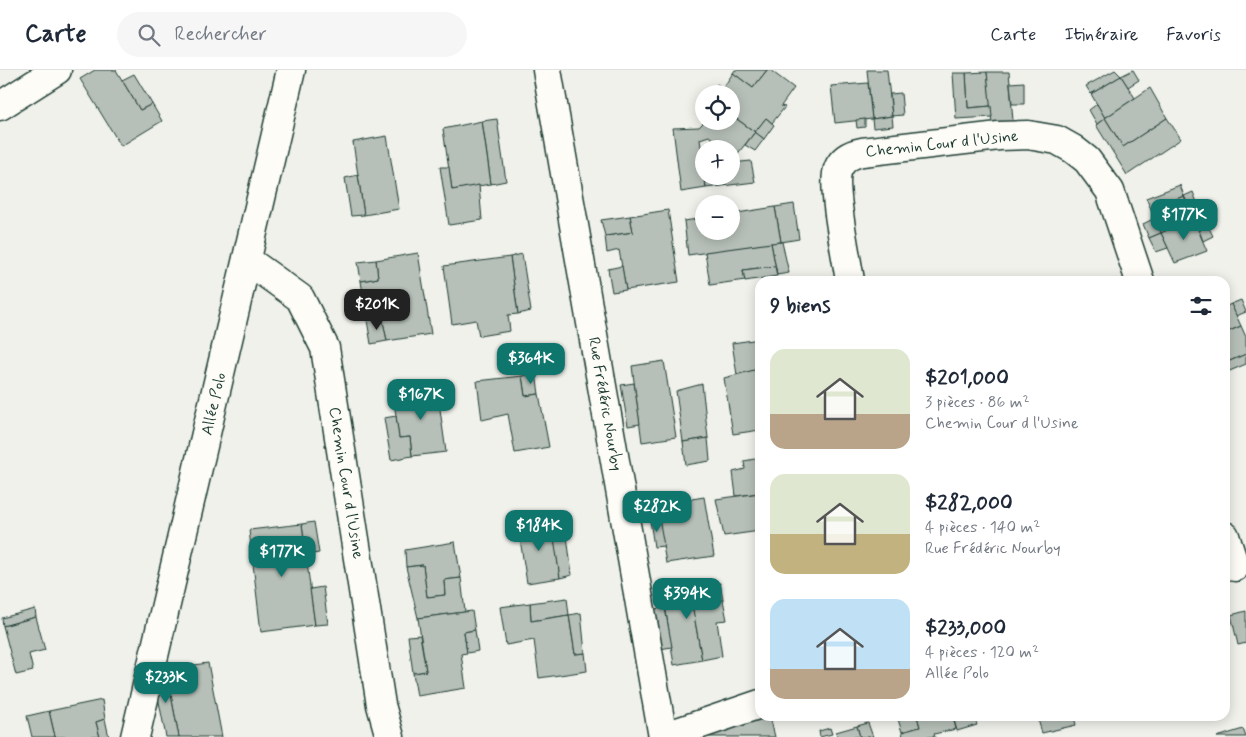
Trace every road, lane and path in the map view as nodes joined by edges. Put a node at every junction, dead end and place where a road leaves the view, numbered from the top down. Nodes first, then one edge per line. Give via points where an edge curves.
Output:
1 (57, 70) edge
2 (291, 70) edge
3 (547, 70) edge
4 (0, 106) edge
5 (247, 260) junction
6 (849, 276) edge
7 (1138, 276) edge
8 (1230, 552) edge
9 (1235, 567) edge
10 (755, 706) edge
11 (135, 737) edge
12 (390, 737) edge
13 (663, 737) edge

1 - 4 street
2 - 5 street, Allée Polo
3 - 13 street, Rue Frédéric Nourby
5 - 11 street, Allée Polo
5 - 12 street, Chemin Cour d l'Usine via 300,298 326,348 381,705
6 - 7 street, Chemin Cour d l'Usine via 836,186 839,167 844,160 862,152 1028,135 1057,140 1087,160 1110,191
8 - 9 street
10 - 13 street

